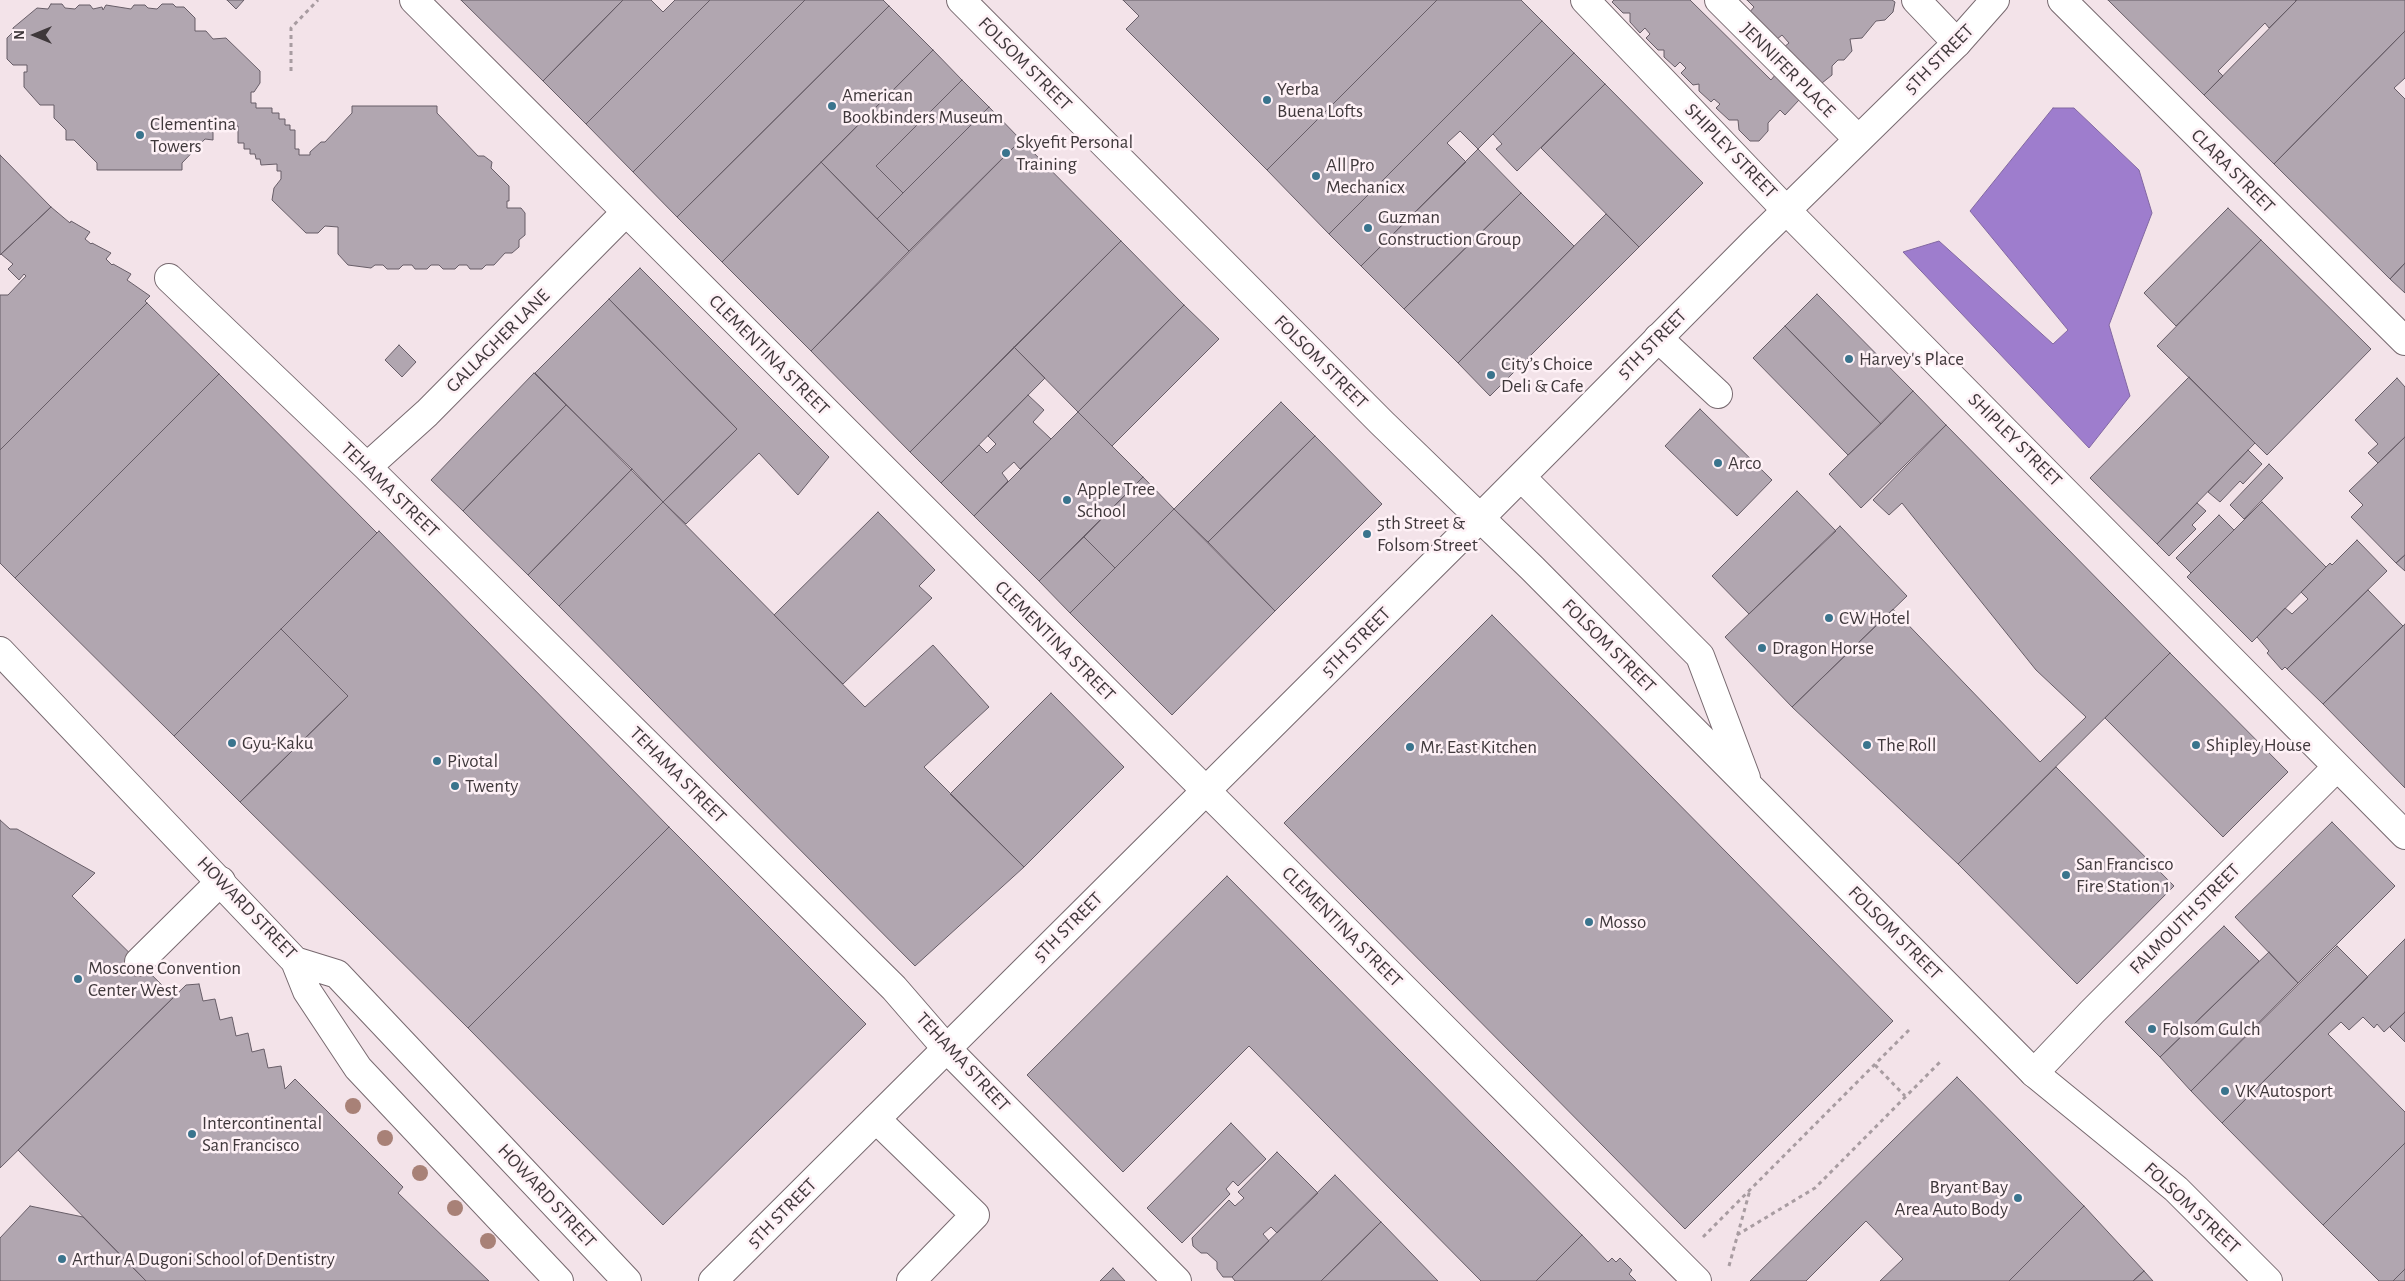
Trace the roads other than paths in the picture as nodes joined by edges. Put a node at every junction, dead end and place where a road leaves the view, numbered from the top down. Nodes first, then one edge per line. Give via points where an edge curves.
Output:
1 (414, 0) edge
2 (961, 0) edge
3 (1585, 0) edge
4 (1719, 0) edge
5 (1916, 0) edge
6 (1995, 0) edge
7 (2062, 0) edge
8 (1957, 43) junction
9 (1858, 139) junction
10 (1786, 210) junction
11 (626, 212) junction
12 (169, 278) dead end
13 (1658, 338) junction
14 (2405, 341) edge
15 (1718, 394) dead end
16 (367, 467) junction
17 (1521, 477) junction
18 (1480, 518) junction
19 (0, 651) edge
20 (2337, 766) junction
21 (1749, 786) junction
22 (1205, 790) junction
23 (2405, 835) edge
24 (221, 881) junction
25 (295, 961) junction
26 (139, 962) dead end
27 (946, 1048) junction
28 (2034, 1073) junction
29 (876, 1119) junction
30 (559, 1281) edge
31 (627, 1281) edge
32 (713, 1281) edge
33 (911, 1281) edge
34 (1177, 1281) edge
35 (1697, 1281) edge
36 (2268, 1281) edge

1 - 11 street, CLEMENTINA STREET
2 - 18 street, FOLSOM STREET
3 - 10 street, SHIPLEY STREET
4 - 9 street, JENNIFER PLACE
5 - 8 street
6 - 8 street, 5TH STREET
7 - 14 street, CLARA STREET
8 - 9 street, 5TH STREET
9 - 10 street, 5TH STREET
10 - 13 street, 5TH STREET
10 - 20 street, SHIPLEY STREET
11 - 16 street, GALLAGHER LANE via 427,413
11 - 22 street, CLEMENTINA STREET
12 - 16 street, TEHAMA STREET
13 - 15 street
13 - 17 street, 5TH STREET
16 - 27 street, TEHAMA STREET via 894,988
17 - 18 street, 5TH STREET
17 - 21 street via 1700,656
18 - 21 street, FOLSOM STREET
18 - 22 street, 5TH STREET
19 - 24 street, HOWARD STREET
20 - 23 street, SHIPLEY STREET
20 - 28 street, FALMOUTH STREET
21 - 28 street, FOLSOM STREET
22 - 27 street, 5TH STREET
22 - 35 street, CLEMENTINA STREET
24 - 25 street, HOWARD STREET
24 - 26 street
25 - 30 street via 307,991 358,1068
25 - 31 street, HOWARD STREET via 337,974
27 - 29 street, 5TH STREET
27 - 34 street, TEHAMA STREET
28 - 36 street, FOLSOM STREET via 2176,1189
29 - 32 street, 5TH STREET
29 - 33 street via 975,1215

